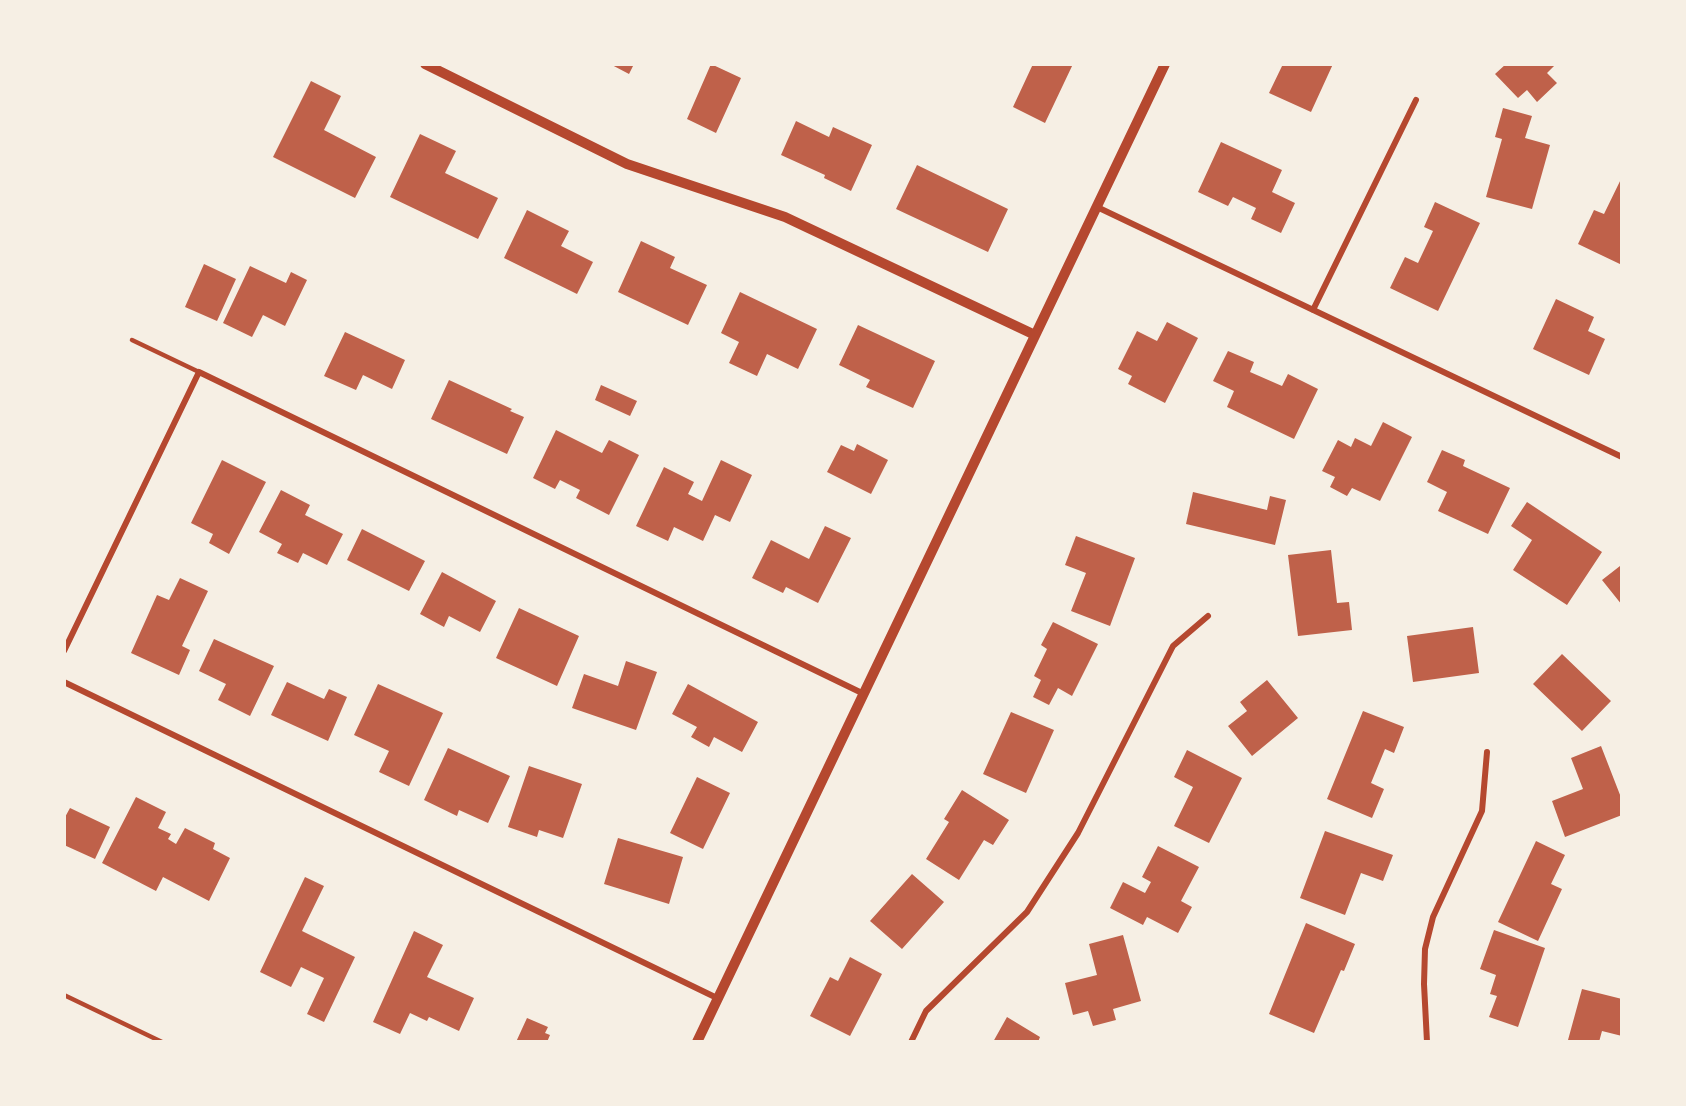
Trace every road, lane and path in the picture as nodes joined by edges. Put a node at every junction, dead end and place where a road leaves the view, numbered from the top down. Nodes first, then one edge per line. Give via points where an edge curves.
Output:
1 (425, 64) edge
2 (1165, 64) edge
3 (1416, 100) dead end
4 (1096, 207) junction
5 (1313, 310) junction
6 (1035, 335) junction
7 (132, 340) dead end
8 (199, 372) junction
9 (1622, 458) edge
10 (1208, 616) dead end
11 (64, 651) edge
12 (64, 682) edge
13 (864, 694) junction
14 (1487, 752) dead end
15 (64, 995) edge
16 (717, 998) junction
17 (702, 1040) edge
18 (162, 1041) edge
19 (911, 1041) edge
20 (1427, 1041) edge

1 - 6 street via 627,164 785,217
2 - 4 street
3 - 5 street
4 - 5 street
4 - 6 street
5 - 9 street
6 - 13 street
7 - 8 lane
8 - 11 street
8 - 13 street
10 - 19 street via 1173,646 1078,833 1027,912 926,1011
12 - 16 street
13 - 16 street
14 - 20 street via 1482,811 1433,917 1425,949
15 - 18 lane
16 - 17 street

